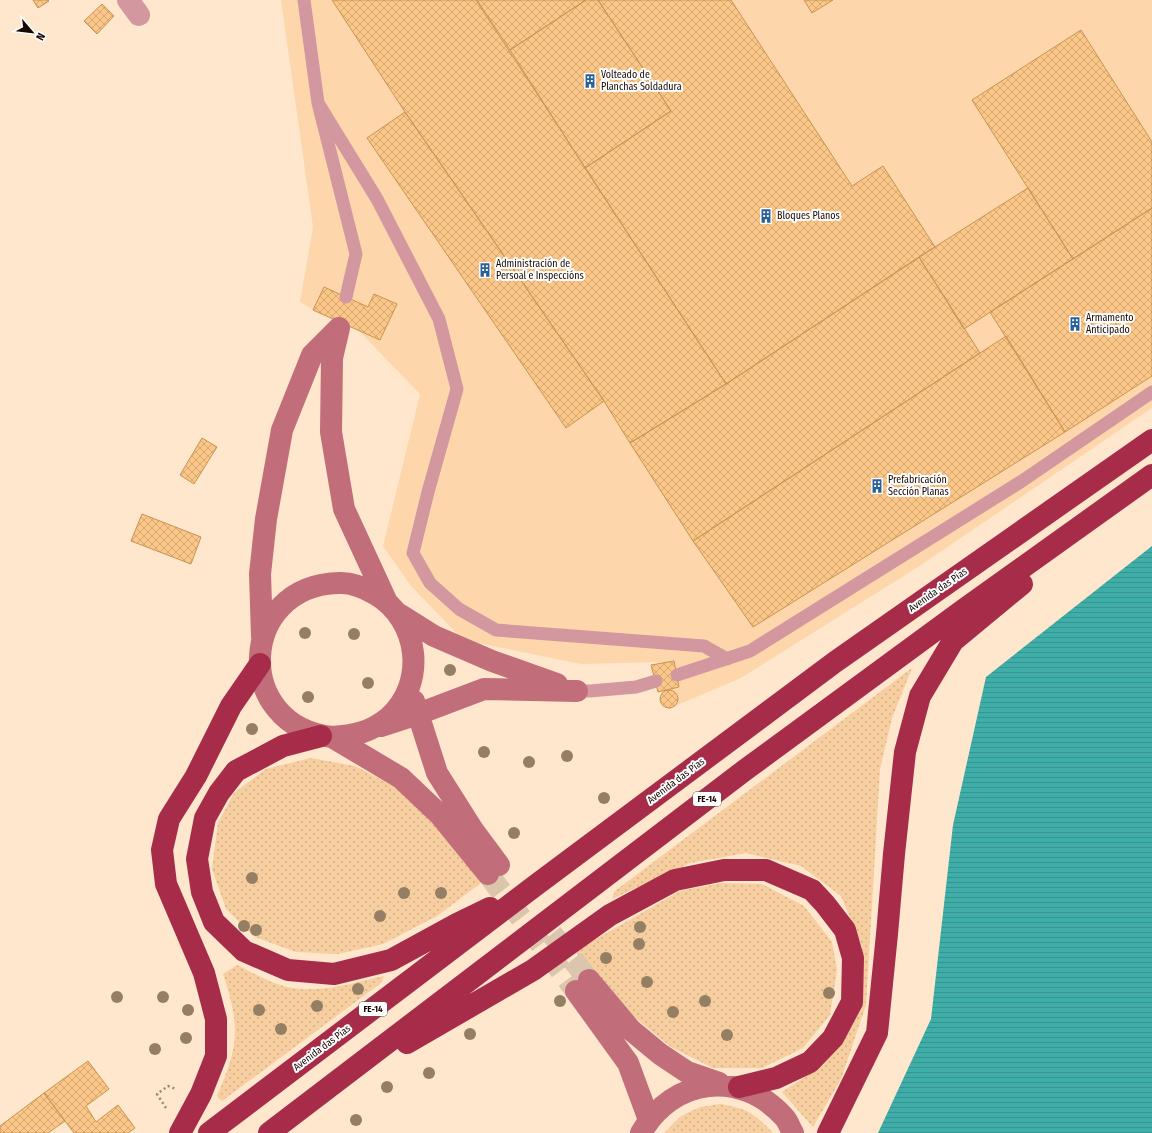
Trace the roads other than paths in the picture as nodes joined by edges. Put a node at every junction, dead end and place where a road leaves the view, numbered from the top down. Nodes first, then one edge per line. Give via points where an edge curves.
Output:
1 (304, 0) edge
2 (318, 102) junction
3 (346, 297) dead end
4 (1152, 392) edge
5 (1152, 440) edge
6 (1152, 475) edge
7 (1152, 483) edge
8 (393, 607) junction
9 (262, 638) junction
10 (727, 659) junction
11 (260, 664) junction
12 (677, 675) dead end
13 (656, 681) dead end
14 (410, 685) junction
15 (577, 690) junction
16 (418, 714) junction
17 (372, 729) junction
18 (326, 737) junction
19 (536, 885) junction
20 (331, 1086) junction
21 (732, 1086) junction
22 (646, 1126) edge
23 (180, 1133) edge
24 (209, 1133) edge
25 (269, 1133) edge
26 (793, 1133) edge
27 (828, 1133) edge

1 - 2 lane
2 - 3 lane via 356,254
2 - 10 lane via 377,199 439,319 457,389 413,553 430,583 459,609 496,630 704,646
4 - 10 lane via 1022,481 750,651
5 - 19 highway, Avenida das Pías / FE-14 via 835,662
6 - 20 highway, FE-14 via 745,770
7 - 27 highway via 953,641 920,696 905,752 877,1033
8 - 9 street via 364,588 340,582 314,586 292,597 274,615
8 - 9 street via 344,509 331,432 332,358 340,325 312,355 282,430 266,519 260,574
8 - 14 street via 410,636 414,661
8 - 15 street via 434,636 492,661
9 - 11 street
10 - 12 lane
11 - 18 street via 263,684 272,702 285,718 302,729
11 - 23 highway via 231,706 196,776 169,819 162,850 166,884 204,973 216,1019 216,1056 201,1094
13 - 15 lane via 636,687
14 - 16 street
14 - 17 street via 388,718
15 - 16 street via 484,689
16 - 17 street
16 - 18 street via 437,773 474,830 493,870 401,778
17 - 18 street via 352,736
18 - 19 highway via 283,746 236,771 218,793 205,818 197,859 202,892 214,922 244,951 288,970 334,974 391,960
19 - 24 highway, Avenida das Pías / FE-14
20 - 21 highway via 533,970 610,915 676,880 724,870 766,870 812,890 845,930 853,958 852,1002 833,1038 810,1062 776,1078
20 - 25 highway, FE-14
21 - 22 street via 703,1086 682,1092 664,1104
21 - 22 street via 687,1072 660,1054 582,986 628,1063
21 - 26 street via 764,1099 785,1118

